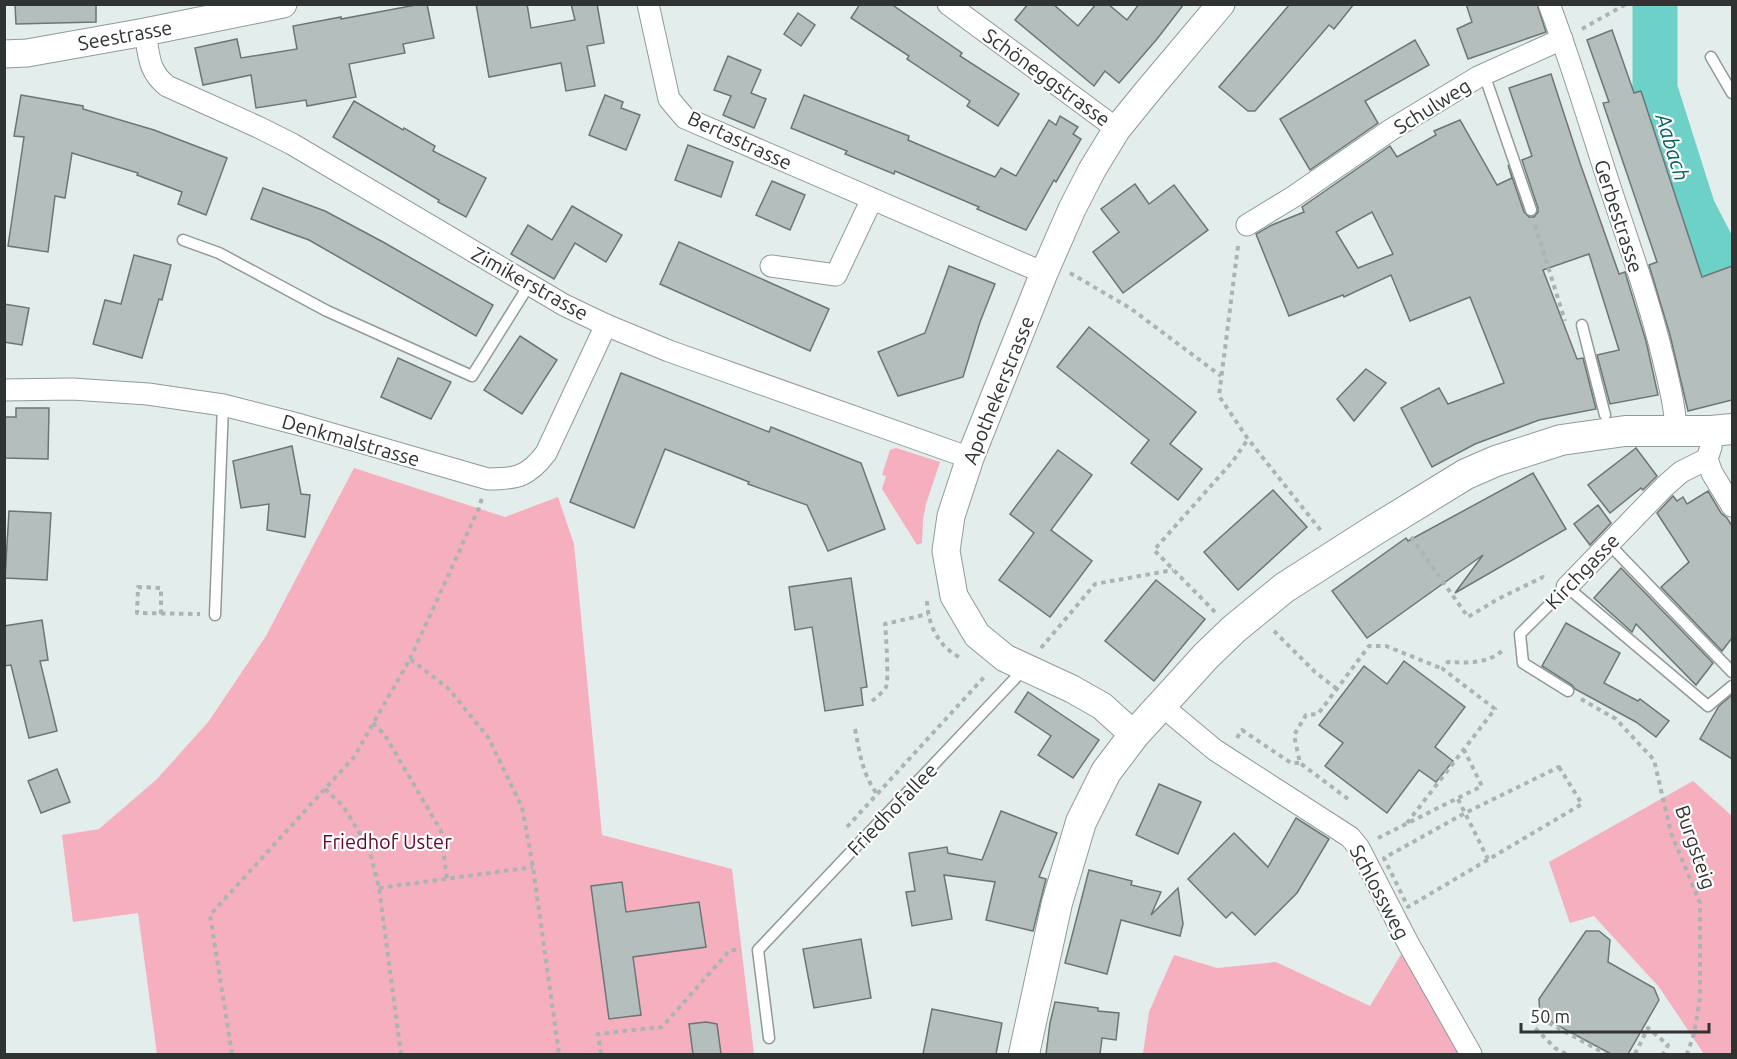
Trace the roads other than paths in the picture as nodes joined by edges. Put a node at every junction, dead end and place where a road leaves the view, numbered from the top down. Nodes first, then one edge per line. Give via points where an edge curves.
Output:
1 (648, 4) edge
2 (948, 4) edge
3 (1221, 4) edge
4 (1550, 4) edge
5 (282, 5) edge
6 (145, 32) junction
7 (1562, 39) junction
8 (4, 54) edge
9 (1711, 57) dead end
10 (1484, 74) junction
11 (1732, 93) edge
12 (1117, 129) junction
13 (872, 199) junction
14 (1531, 210) road end
15 (1247, 225) road end
16 (183, 240) dead end
17 (771, 266) dead end
18 (1056, 272) junction
19 (529, 285) junction
20 (606, 325) junction
21 (1582, 325) road end
22 (4, 390) edge
23 (223, 405) junction
24 (1605, 415) dead end
25 (1676, 430) junction
26 (1717, 440) edge
27 (970, 458) junction
28 (1732, 506) edge
29 (1609, 544) junction
30 (1567, 587) junction
31 (211, 615) road end
32 (1031, 661) junction
33 (1732, 672) edge
34 (1732, 686) edge
35 (1568, 691) road end
36 (1161, 705) junction
37 (1134, 735) junction
38 (769, 1038) dead end
39 (1024, 1054) edge
40 (1471, 1054) edge

1 - 13 street, Bertastrasse via 669,99 685,118
2 - 12 street, Schöneggstrasse
3 - 12 street, Apothekerstrasse
4 - 7 street, Gerbestrasse
5 - 6 street, Seestrasse
6 - 8 street, Seestrasse
6 - 19 street, Zimikerstrasse via 153,71 167,86 292,144
7 - 10 street, Schulweg
7 - 25 street, Gerbestrasse via 1657,334 1676,414
9 - 11 lane
10 - 14 lane
10 - 15 street, Schulweg via 1392,129
12 - 18 street, Apothekerstrasse via 1072,209
13 - 17 street via 836,275
13 - 18 street, Bertastrasse
16 - 19 lane via 219,253 327,311 472,376
18 - 27 street, Apothekerstrasse
19 - 20 street, Zimikerstrasse
20 - 23 street, Denkmalstrasse via 546,453 523,476 488,479
20 - 27 street, Zimikerstrasse
21 - 24 lane
22 - 23 street, Denkmalstrasse via 83,389
23 - 31 lane
25 - 26 main road
25 - 36 main road via 1625,431 1562,440 1466,474 1284,588 1206,656
26 - 28 street via 1712,473
26 - 29 street, Kirchgasse
27 - 32 street, Apothekerstrasse via 951,516 946,551 954,596 977,635 1005,658
29 - 30 street, Kirchgasse
29 - 33 lane
30 - 34 lane via 1708,706
30 - 35 lane, Kirchgasse via 1520,634 1523,663
32 - 37 street, Apothekerstrasse via 1102,706
32 - 38 lane, Friedhofallee via 758,950
36 - 37 main road
36 - 40 street, Schlossweg via 1215,750 1350,837
37 - 39 main road via 1106,772 1081,822 1057,903

